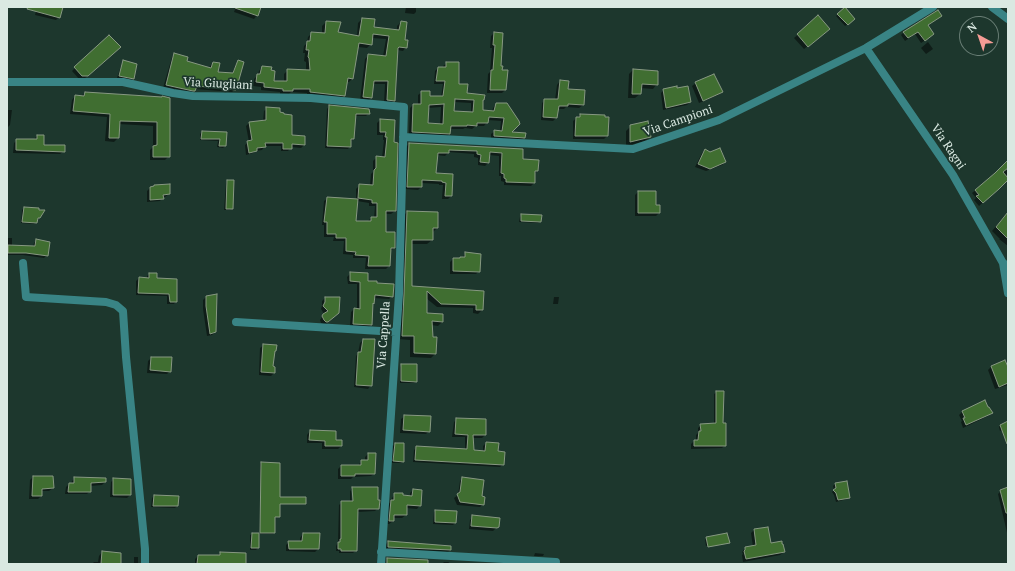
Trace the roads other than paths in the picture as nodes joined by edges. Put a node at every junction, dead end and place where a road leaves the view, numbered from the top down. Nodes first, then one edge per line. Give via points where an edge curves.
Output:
1 (933, 7) edge
2 (992, 7) edge
3 (1008, 19) edge
4 (866, 48) junction
5 (7, 82) edge
6 (404, 107) joint
7 (403, 137) junction
8 (23, 263) dead end
9 (1006, 264) edge
10 (1008, 293) edge
11 (236, 322) dead end
12 (396, 332) junction
13 (381, 552) junction
14 (556, 562) dead end
15 (145, 564) edge
16 (381, 564) edge

1 - 4 street, Via Campioni
2 - 3 street
4 - 7 street, Via Campioni via 719,120 633,149
4 - 9 street, Via Ragni via 953,175
5 - 6 street, Via Giugliani via 123,82 193,96 311,98
6 - 7 street, Via Cappella
7 - 12 street, Via Cappella
8 - 15 street via 26,297 106,302 116,305 123,311
9 - 10 street, Via Ragni
11 - 12 street
12 - 13 street, Via Cappella
13 - 14 street
13 - 16 street, Via Cappella

